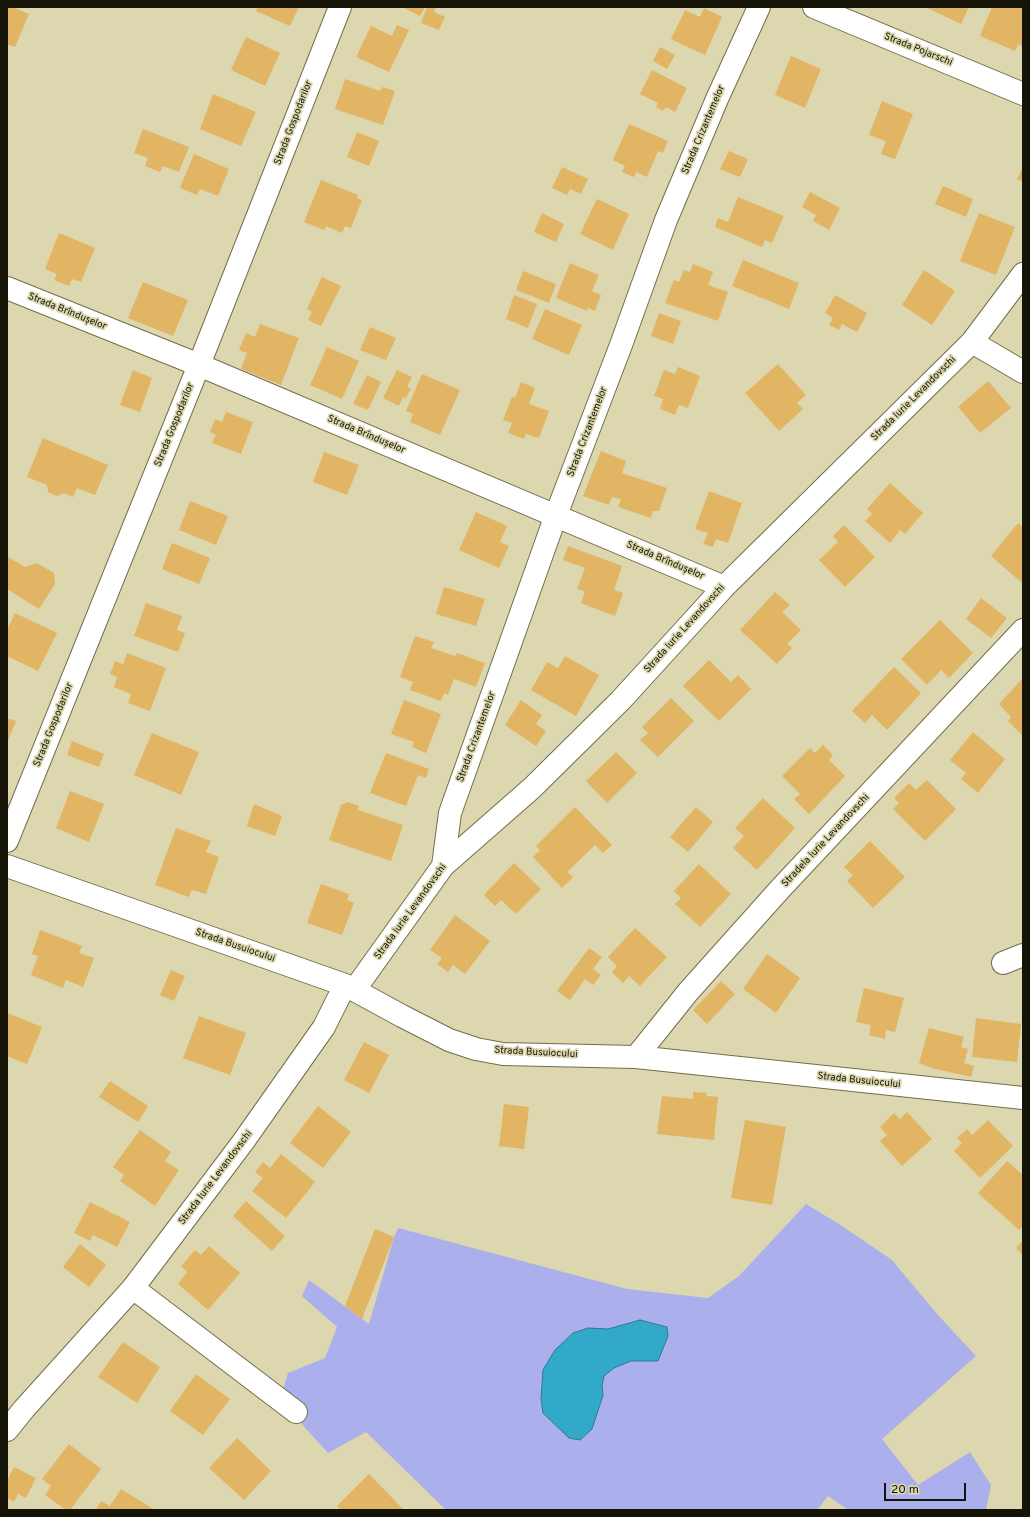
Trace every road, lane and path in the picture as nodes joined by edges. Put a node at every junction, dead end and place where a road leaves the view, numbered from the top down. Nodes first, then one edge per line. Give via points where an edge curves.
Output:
1 (340, 7) edge
2 (759, 7) edge
3 (814, 7) edge
4 (1023, 94) edge
5 (1023, 274) edge
6 (7, 288) edge
7 (972, 342) junction
8 (199, 365) junction
9 (1023, 372) edge
10 (556, 515) junction
11 (724, 587) junction
12 (1023, 630) edge
13 (7, 841) edge
14 (7, 866) edge
15 (443, 866) junction
16 (1023, 955) edge
17 (1003, 963) dead end
18 (350, 987) junction
19 (636, 1057) junction
20 (1022, 1100) edge
21 (133, 1288) junction
22 (296, 1412) dead end
23 (7, 1430) edge

1 - 8 street, Strada Gospodarilor
2 - 10 street, Strada Crizantemelor via 716,99 666,220
3 - 4 street, Strada Pojarschi
5 - 7 street, Strada Iurie Levandovschi
6 - 8 street, Strada Brîndușelor
7 - 9 street
7 - 11 street, Strada Iurie Levandovschi
8 - 10 street, Strada Brîndușelor
8 - 13 street, Strada Gospodarilor
10 - 11 street, Strada Brîndușelor
10 - 15 street, Strada Crizantemelor via 450,813
11 - 15 street, Strada Iurie Levandovschi via 621,700 532,788
12 - 19 street, Stradela Iurie Levandovschi via 781,888 688,992
14 - 18 street, Strada Busuiocului
15 - 18 street, Strada Iurie Levandovschi
16 - 17 street
18 - 19 street, Strada Busuiocului via 402,1016 476,1049 503,1054
18 - 21 street, Strada Iurie Levandovschi via 243,1142
19 - 20 street, Strada Busuiocului
21 - 22 street
21 - 23 street, Strada Iurie Levandovschi

